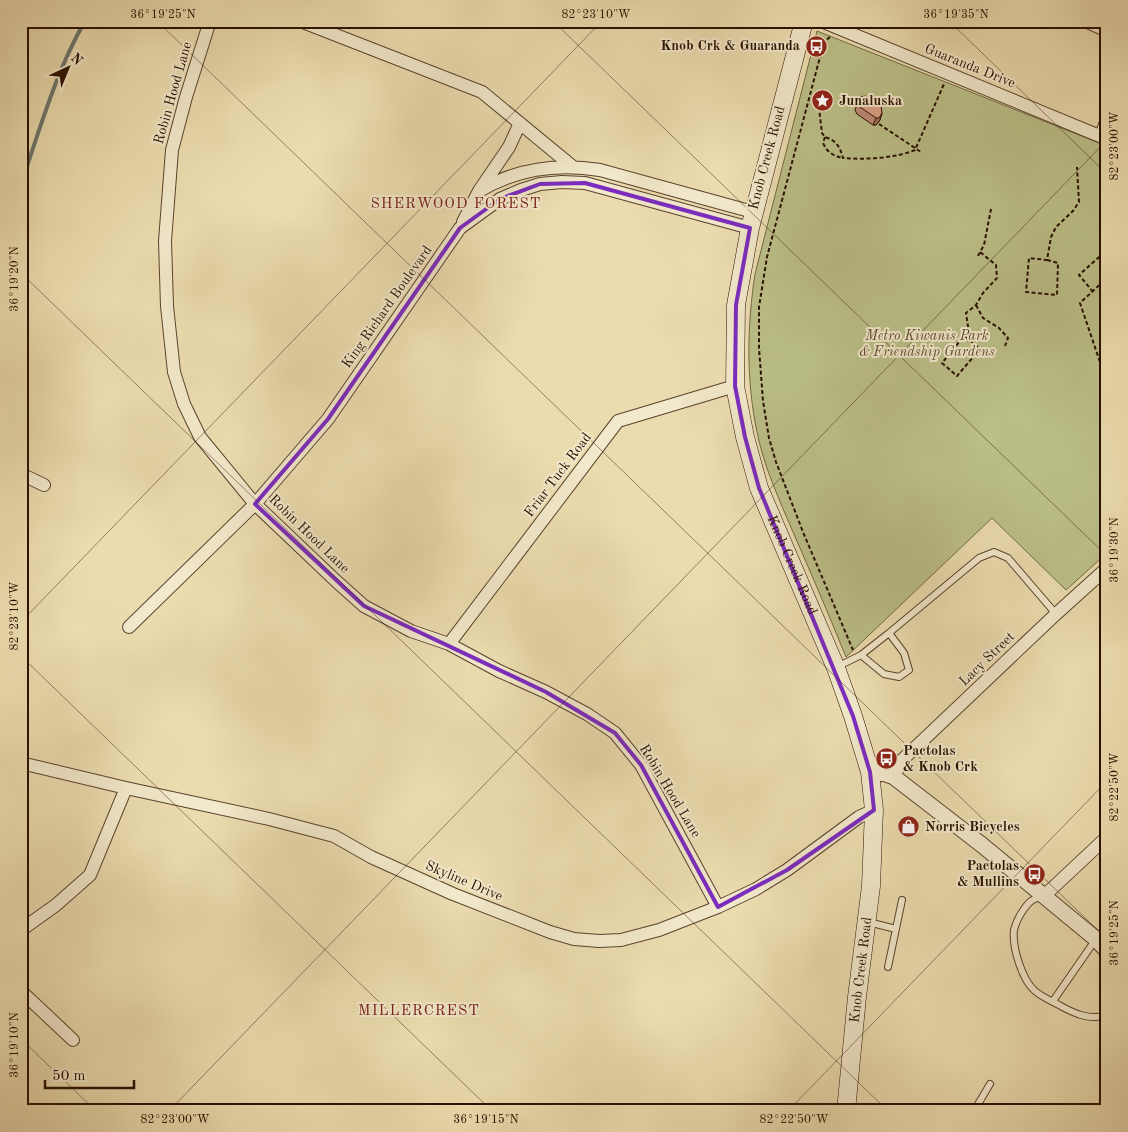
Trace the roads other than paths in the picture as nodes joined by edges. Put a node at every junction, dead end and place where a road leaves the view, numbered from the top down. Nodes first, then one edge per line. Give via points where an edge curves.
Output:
1 (210, 21) edge
2 (300, 21) edge
3 (804, 21) edge
4 (821, 21) edge
5 (1078, 21) edge
6 (1107, 34) edge
7 (1107, 111) edge
8 (520, 123) junction
9 (1102, 137) edge
10 (509, 147) junction
11 (573, 168) junction
12 (587, 168) junction
13 (515, 174) junction
14 (585, 183) junction
15 (521, 190) junction
16 (479, 192) junction
17 (751, 220) junction
18 (460, 228) junction
19 (735, 386) junction
20 (21, 474) edge
21 (44, 485) dead end
22 (256, 504) junction
23 (1107, 568) edge
24 (1056, 614) junction
25 (129, 628) dead end
26 (889, 633) junction
27 (450, 644) junction
28 (859, 656) junction
29 (836, 668) junction
30 (21, 763) edge
31 (870, 772) junction
32 (894, 778) junction
33 (126, 788) junction
34 (874, 810) junction
35 (1107, 838) edge
36 (1044, 896) junction
37 (902, 900) dead end
38 (718, 907) junction
39 (866, 922) junction
40 (896, 929) junction
41 (21, 930) edge
42 (1096, 940) junction
43 (1107, 951) edge
44 (888, 967) dead end
45 (21, 991) edge
46 (1053, 1001) junction
47 (1107, 1015) edge
48 (73, 1040) dead end
49 (990, 1084) dead end
50 (846, 1111) edge
51 (974, 1111) edge

1 - 22 street, Robin Hood Lane via 172,150 164,242 167,306 174,372 184,404 200,437
2 - 8 street via 482,92
3 - 17 main road, Knob Creek Road
4 - 9 street, Guaranda Drive
5 - 6 lane
7 - 9 lane
8 - 10 street
8 - 11 street
10 - 13 street
10 - 16 street
11 - 12 street
11 - 13 street
12 - 14 street
12 - 17 street
13 - 15 street
13 - 16 street
14 - 15 street, King Richard Boulevard via 540,184
14 - 17 street, King Richard Boulevard
15 - 18 street, King Richard Boulevard via 500,199
16 - 18 street
17 - 19 main road, Knob Creek Road via 736,305
18 - 22 street, King Richard Boulevard via 328,420
19 - 27 street, Friar Tuck Road via 618,421
19 - 29 main road, Knob Creek Road via 759,488
20 - 21 street
22 - 25 street, King Richard Boulevard
22 - 27 street, Robin Hood Lane via 364,606 411,631
23 - 24 street, Lacy Street
24 - 26 lane via 1008,558 994,552 979,558
24 - 32 street, Lacy Street via 901,762
26 - 28 lane
26 - 28 lane via 904,653 908,670 899,677 884,674
27 - 38 street, Robin Hood Lane via 546,692 615,732 641,765
28 - 29 lane
29 - 31 main road, Knob Creek Road
30 - 33 street, Skyline Drive
31 - 32 street
31 - 34 main road, Knob Creek Road
32 - 36 street
33 - 38 street, Skyline Drive via 334,836 371,857 454,894 574,939 621,940 659,930
33 - 41 street via 90,875
34 - 38 street, Skyline Drive via 787,870
34 - 39 main road, Knob Creek Road
35 - 36 street
36 - 42 street
36 - 46 lane via 1035,897 1030,902 1017,920 1014,932 1017,958 1024,977 1034,990
37 - 40 lane
39 - 40 lane
39 - 50 main road, Knob Creek Road
40 - 44 lane
42 - 43 street
42 - 46 lane
45 - 48 street
46 - 47 lane via 1073,1013 1093,1017
49 - 51 lane

